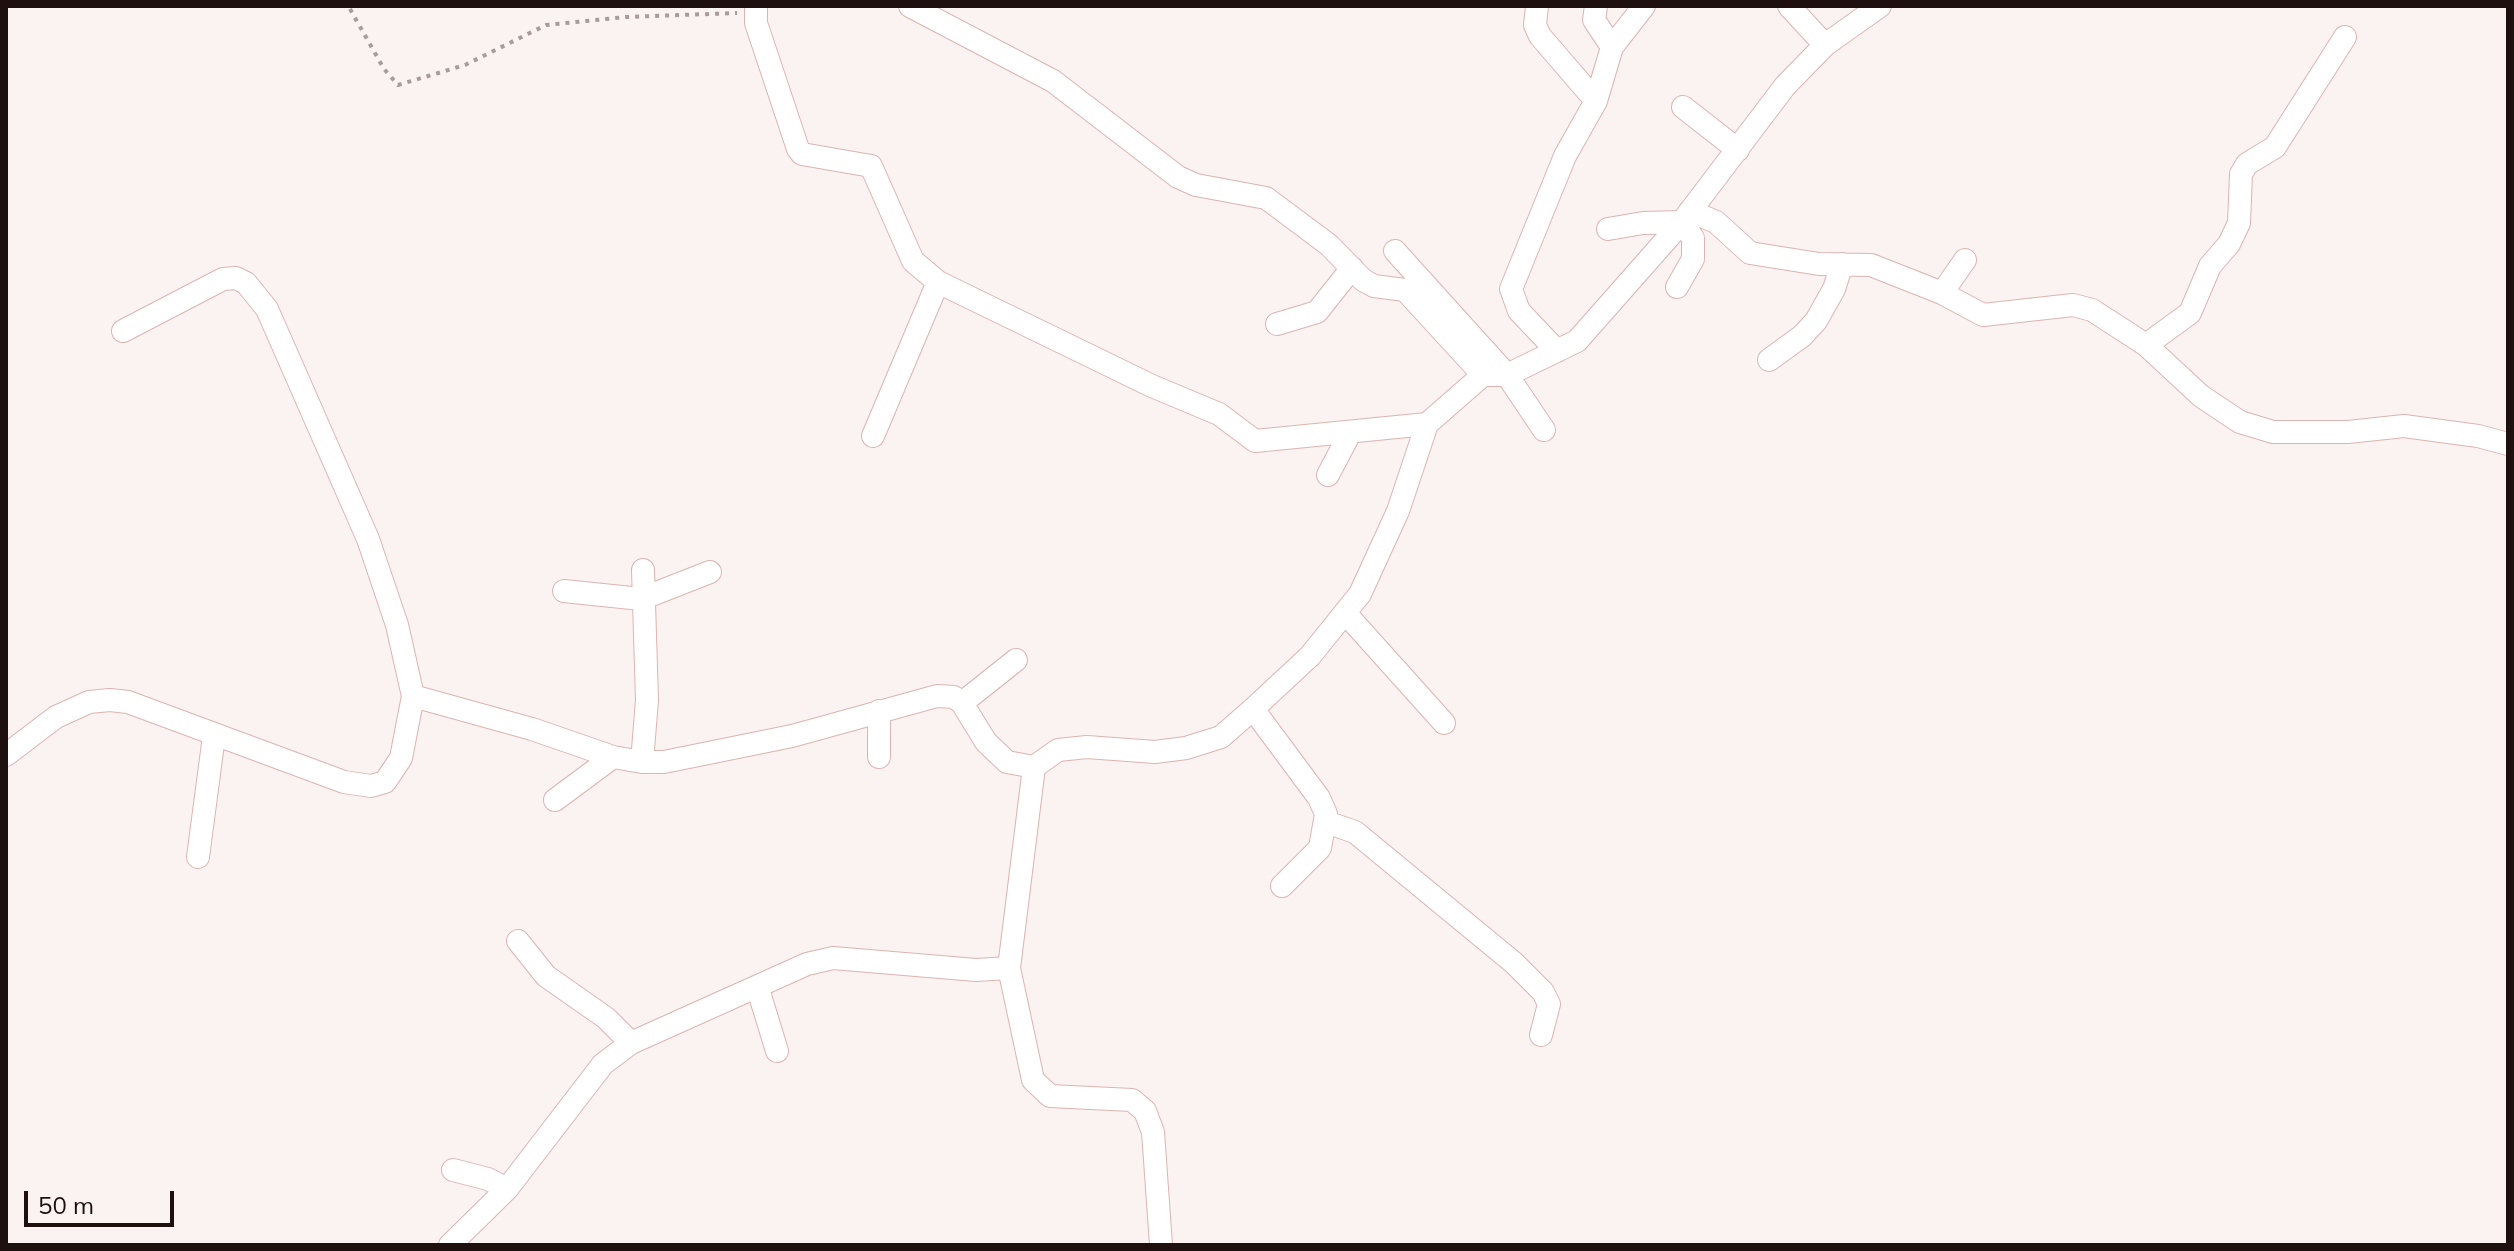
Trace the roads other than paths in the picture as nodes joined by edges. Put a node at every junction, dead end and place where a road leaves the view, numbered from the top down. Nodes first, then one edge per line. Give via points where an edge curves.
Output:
1 (910, 6) edge
2 (1537, 6) edge
3 (1596, 6) edge
4 (1644, 6) edge
5 (1789, 6) edge
6 (1880, 6) edge
7 (756, 9) edge
8 (2345, 37) dead end
9 (1825, 45) junction
10 (1612, 47) junction
11 (1596, 101) junction
12 (1683, 107) dead end
13 (1738, 150) junction
14 (1686, 217) junction
15 (1608, 229) dead end
16 (1395, 251) dead end
17 (1965, 260) dead end
18 (1842, 264) junction
19 (1352, 268) junction
20 (938, 282) junction
21 (1677, 287) dead end
22 (1942, 293) junction
23 (1277, 324) dead end
24 (123, 331) dead end
25 (2146, 345) junction
26 (1557, 351) junction
27 (1769, 360) dead end
28 (1483, 375) junction
29 (1507, 375) junction
30 (1427, 424) junction
31 (1544, 430) dead end
32 (1350, 433) junction
33 (873, 436) dead end
34 (2508, 444) edge
35 (1328, 475) dead end
36 (643, 570) dead end
37 (710, 572) dead end
38 (564, 591) dead end
39 (641, 599) junction
40 (1347, 615) junction
41 (1016, 660) dead end
42 (413, 696) junction
43 (962, 703) junction
44 (1253, 709) junction
45 (879, 711) junction
46 (1444, 723) dead end
47 (214, 736) junction
48 (6, 755) edge
49 (613, 757) junction
50 (879, 757) dead end
51 (642, 762) junction
52 (1034, 767) junction
53 (555, 800) dead end
54 (1326, 822) junction
55 (198, 857) dead end
56 (1282, 886) dead end
57 (518, 941) dead end
58 (1009, 968) junction
59 (758, 989) junction
60 (1541, 1035) dead end
61 (631, 1043) junction
62 (777, 1051) dead end
63 (453, 1170) dead end
64 (507, 1189) junction
65 (453, 1244) edge
66 (1161, 1245) edge

1 - 19 street via 1053,81 1178,177 1266,198
2 - 11 street via 1540,36
3 - 10 street via 1594,20
4 - 10 street
5 - 9 street
6 - 9 street
7 - 20 street via 798,149 871,166 913,261
8 - 25 street via 2275,147 2247,164 2241,174 2239,223 2210,266 2190,313
9 - 13 street via 1785,86
10 - 11 street
11 - 26 street via 1565,156 1511,289 1519,311
12 - 13 street
13 - 14 street
14 - 15 street
14 - 18 street via 1716,222 1750,253
14 - 21 street via 1693,259
14 - 26 street via 1603,315 1577,341
16 - 29 street
17 - 22 street
18 - 22 street via 1890,271
18 - 27 street via 1816,321
19 - 23 street via 1317,312
19 - 28 street via 1374,286 1405,290
20 - 32 street via 1219,414 1255,441
20 - 33 street
22 - 25 street via 1983,315 2073,305 2092,310
24 - 42 street via 223,279 236,278 254,290 368,539 397,625
25 - 34 street via 2201,396 2240,422 2273,432 2404,426
26 - 29 street
28 - 29 street
28 - 30 street
29 - 31 street
30 - 32 street
30 - 40 street via 1398,511
32 - 35 street
36 - 39 street
37 - 39 street
38 - 39 street
39 - 51 street via 647,700
40 - 44 street
40 - 46 street
41 - 43 street
42 - 47 street via 401,758 385,782 371,786 319,775
42 - 49 street
43 - 45 street via 937,696
43 - 52 street via 986,742 1007,762
44 - 52 street via 1221,737 1186,748 1058,750
44 - 54 street via 1319,798
45 - 50 street
45 - 51 street via 792,736
47 - 48 street via 110,700 89,702 56,717
47 - 55 street
49 - 51 street
49 - 53 street
52 - 58 street
54 - 56 street via 1320,848
54 - 60 street via 1355,832 1514,963 1549,1004
57 - 61 street via 546,976 606,1018
58 - 59 street via 833,958 807,964
58 - 66 street via 1033,1080 1041,1092 1064,1099 1132,1100 1145,1111 1153,1132
59 - 61 street
59 - 62 street
61 - 64 street via 603,1064
63 - 64 street
64 - 65 street

